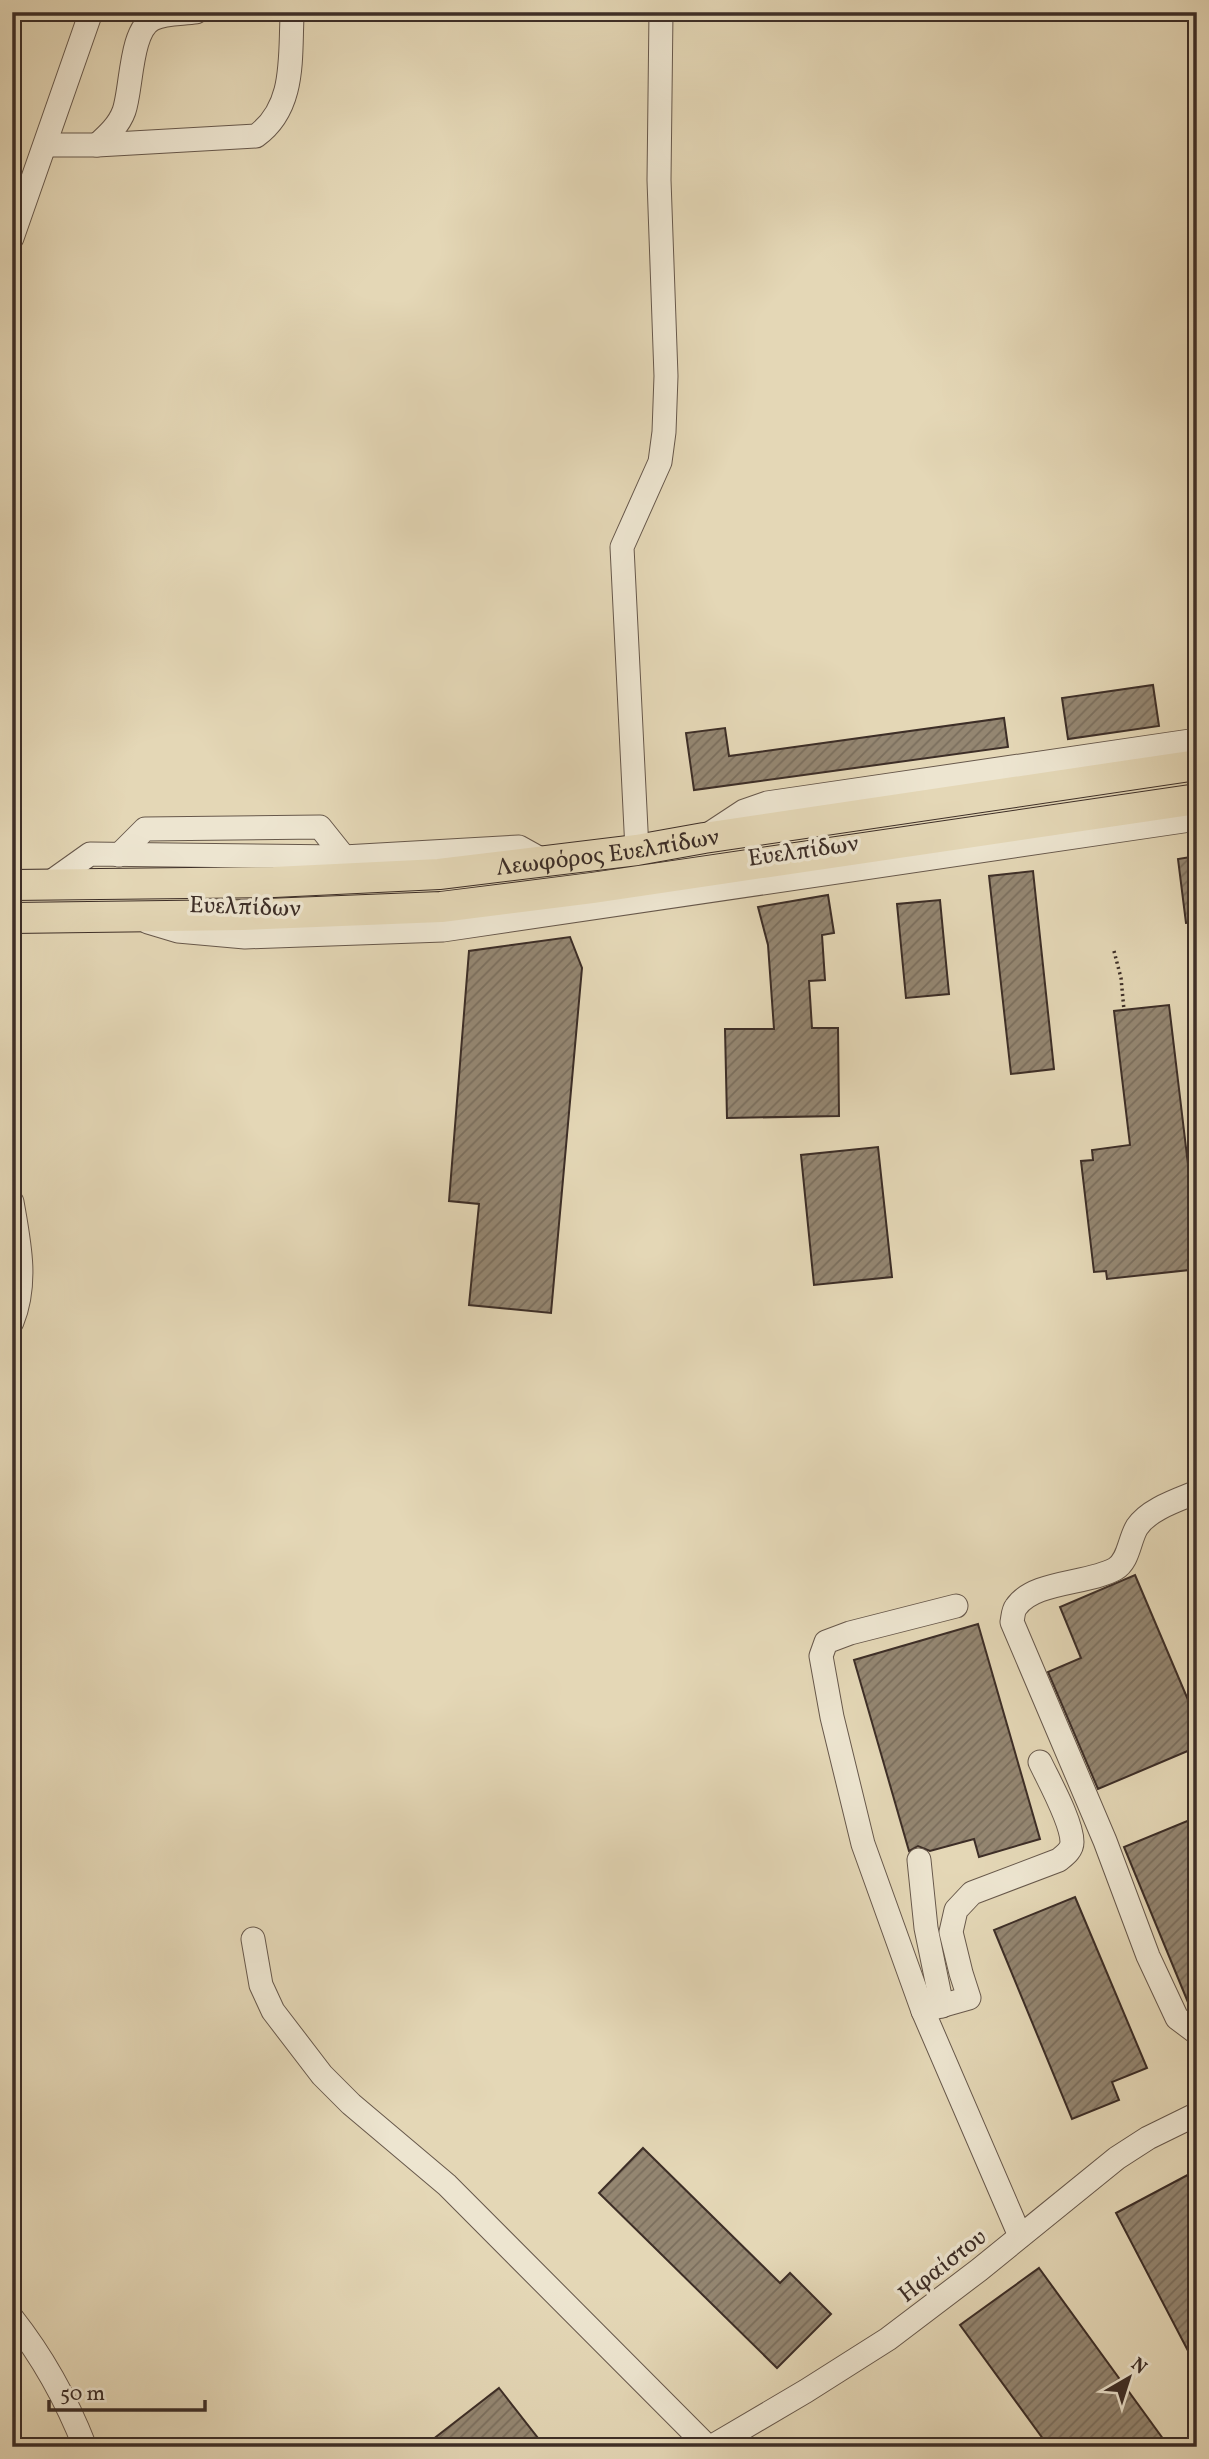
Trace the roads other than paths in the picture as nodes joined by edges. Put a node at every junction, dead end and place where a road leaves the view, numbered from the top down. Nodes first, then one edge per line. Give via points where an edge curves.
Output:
1 (91, 12) edge
2 (196, 12) edge
3 (287, 12) edge
4 (662, 12) edge
5 (46, 145) junction
6 (97, 145) junction
7 (12, 238) edge
8 (1197, 740) edge
9 (1197, 765) edge
10 (1197, 799) edge
11 (1135, 818) junction
12 (1197, 819) edge
13 (704, 838) junction
14 (637, 850) junction
15 (119, 855) junction
16 (344, 857) junction
17 (546, 862) junction
18 (273, 869) junction
19 (12, 885) edge
20 (46, 886) junction
21 (12, 918) edge
22 (12, 1202) edge
23 (12, 1322) edge
24 (1197, 1492) edge
25 (956, 1606) dead end
26 (1040, 1762) dead end
27 (919, 1860) dead end
28 (253, 1939) dead end
29 (932, 2008) junction
30 (1197, 2033) edge
31 (1197, 2114) edge
32 (1020, 2236) junction
33 (12, 2318) edge
34 (85, 2447) edge
35 (709, 2447) edge

1 - 5 street
2 - 6 street via 155,18 145,24 138,37 124,112
3 - 6 street via 292,17 289,82 274,121 256,136
4 - 14 street via 659,180 664,432 660,462 622,547
5 - 6 street
5 - 7 street
8 - 13 street, Ευελπίδων via 767,803 744,811
9 - 13 main road, Λεωφόρος Ευελπίδων
10 - 11 main road, Λεωφόρος Ευελπίδων
11 - 12 street
11 - 21 main road, Λεωφόρος Ευελπίδων via 442,918 244,926 125,916
13 - 14 main road, Λεωφόρος Ευελπίδων
14 - 17 main road, Λεωφόρος Ευελπίδων
15 - 16 street via 145,830 320,827
15 - 18 street, Ευελπίδων
15 - 20 street, Ευελπίδων via 90,854
16 - 17 street, Ευελπίδων via 519,847
16 - 18 street, Ευελπίδων
17 - 18 main road, Λεωφόρος Ευελπίδων via 439,874
18 - 20 main road, Λεωφόρος Ευελπίδων
19 - 20 main road, Λεωφόρος Ευελπίδων
22 - 23 street via 21,1256
24 - 30 street via 1161,1506 1138,1526 1129,1551 1116,1568 1036,1592 1014,1609 1012,1622 1105,1841 1148,1956 1177,2018
25 - 29 street via 850,1633 826,1642 821,1656 863,1844
26 - 29 street via 1072,1844 1059,1860 972,1894 956,1910 951,1931 969,1998
27 - 29 street
28 - 35 street via 261,1985 272,2011 322,2075 447,2185
29 - 32 street
31 - 32 street, Ηφαίστου via 1116,2158
32 - 35 street, Ηφαίστου via 880,2344
33 - 34 street via 34,2346

